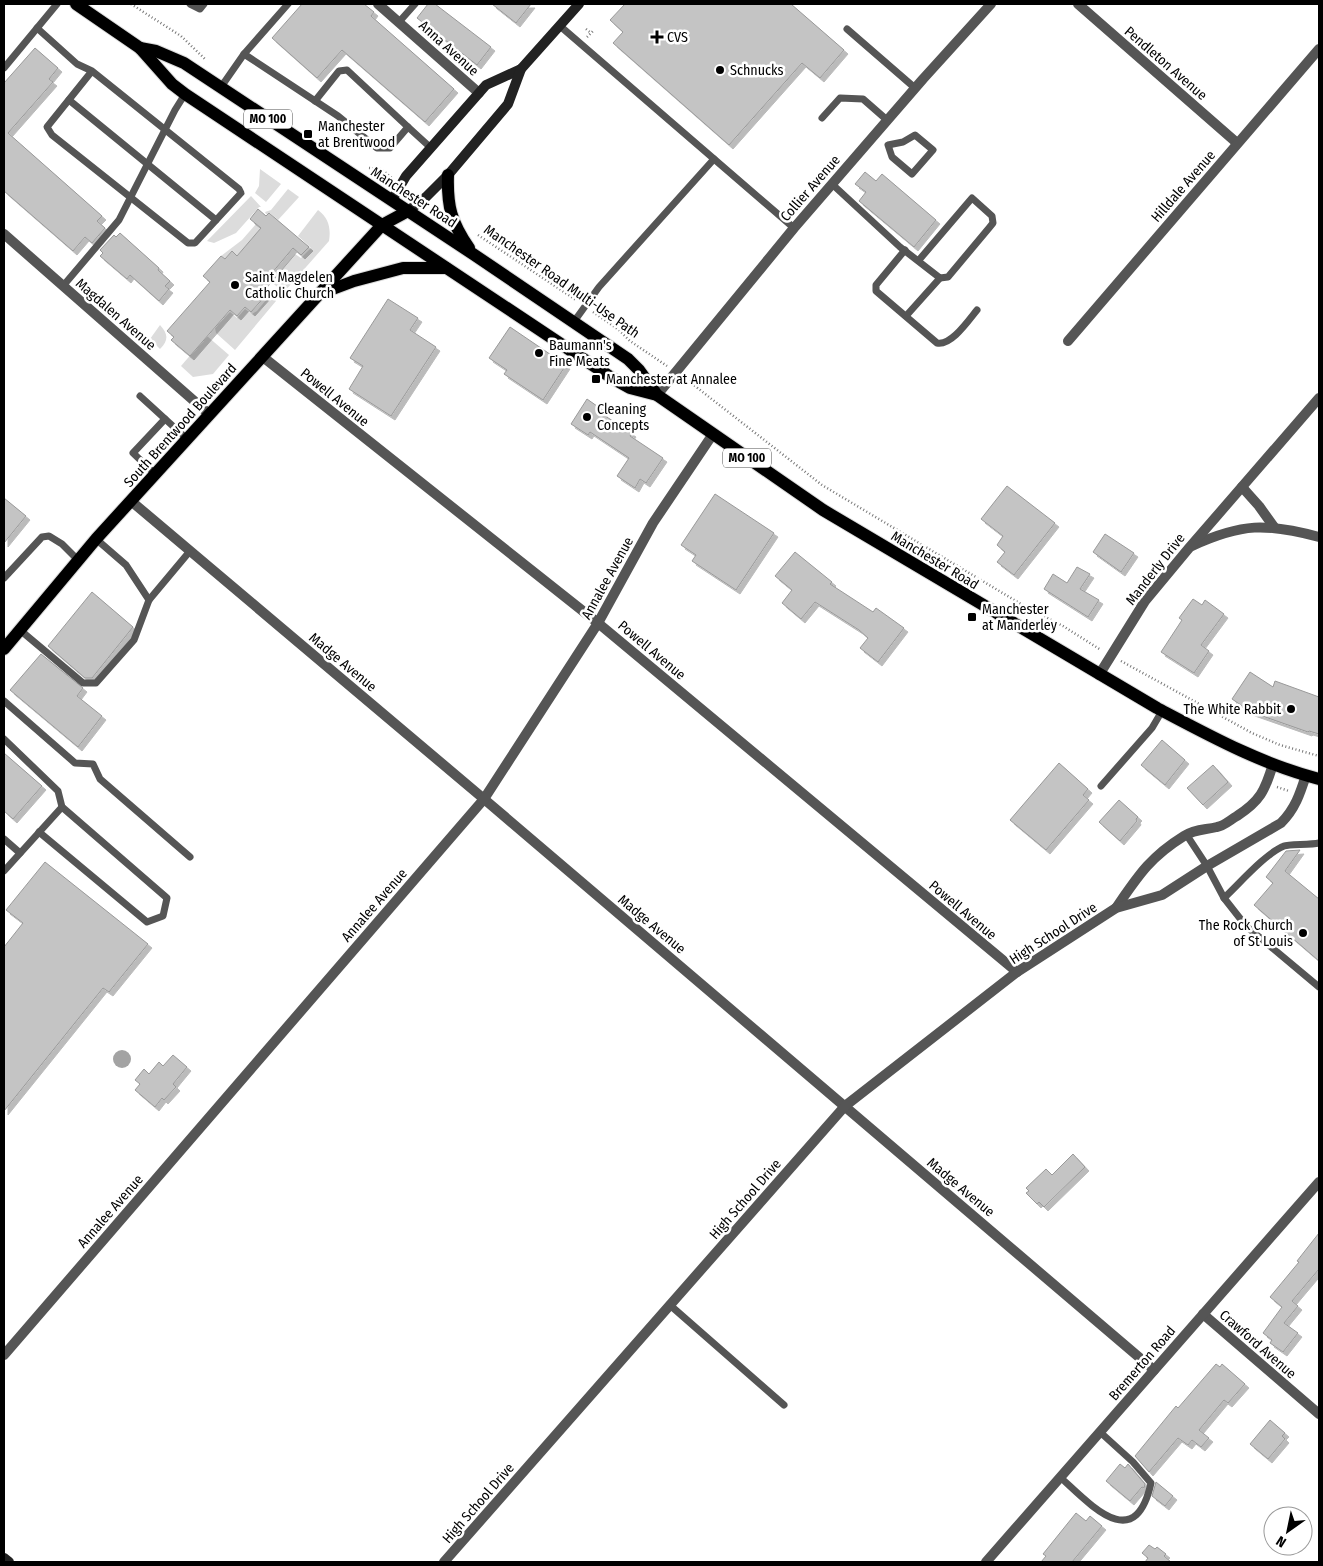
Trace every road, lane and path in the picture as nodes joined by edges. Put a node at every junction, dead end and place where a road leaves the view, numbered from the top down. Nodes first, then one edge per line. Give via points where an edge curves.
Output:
1 (57, 4) edge
2 (76, 4) edge
3 (130, 4) edge
4 (190, 4) edge
5 (204, 4) edge
6 (288, 4) edge
7 (378, 4) edge
8 (414, 4) edge
9 (579, 4) edge
10 (991, 4) edge
11 (1078, 4) edge
12 (90, 8) edge
13 (399, 22) junction
14 (560, 26) junction
15 (37, 28) junction
16 (586, 29) dead end
17 (847, 29) dead end
18 (594, 30) dead end
19 (591, 33) junction
20 (586, 38) dead end
21 (140, 48) junction
22 (1319, 50) edge
23 (244, 54) junction
24 (207, 60) dead end
25 (4, 68) edge
26 (521, 69) junction
27 (92, 71) junction
28 (221, 88) junction
29 (915, 88) junction
30 (479, 93) junction
31 (185, 94) junction
32 (69, 100) junction
33 (315, 101) junction
34 (822, 118) dead end
35 (887, 120) junction
36 (408, 127) junction
37 (166, 129) junction
38 (875, 134) junction
39 (1237, 143) junction
40 (888, 145) junction
41 (430, 148) junction
42 (714, 159) junction
43 (147, 164) junction
44 (362, 166) dead end
45 (383, 171) dead end
46 (448, 175) junction
47 (832, 184) junction
48 (130, 198) junction
49 (392, 200) junction
50 (408, 211) junction
51 (216, 220) junction
52 (382, 225) junction
53 (794, 228) junction
54 (473, 232) dead end
55 (4, 234) edge
56 (905, 250) junction
57 (473, 254) junction
58 (919, 260) junction
59 (448, 268) junction
60 (944, 278) junction
61 (63, 286) junction
62 (320, 293) junction
63 (585, 306) junction
64 (976, 310) dead end
65 (906, 316) junction
66 (573, 323) junction
67 (1068, 341) dead end
68 (263, 357) junction
69 (665, 364) dead end
70 (689, 381) dead end
71 (657, 395) junction
72 (140, 396) dead end
73 (1319, 398) edge
74 (209, 414) junction
75 (165, 419) junction
76 (713, 434) junction
77 (187, 439) junction
78 (155, 474) junction
79 (1242, 487) junction
80 (131, 501) junction
81 (1274, 527) junction
82 (1319, 537) edge
83 (96, 539) junction
84 (1189, 548) junction
85 (190, 551) junction
86 (78, 560) junction
87 (4, 578) edge
88 (149, 600) junction
89 (598, 623) junction
90 (20, 630) junction
91 (1099, 648) dead end
92 (4, 649) edge
93 (1126, 665) dead end
94 (1099, 674) junction
95 (4, 701) edge
96 (1162, 711) junction
97 (4, 739) edge
98 (1319, 756) edge
99 (1273, 764) junction
100 (1306, 775) junction
101 (1319, 779) edge
102 (1101, 786) dead end
103 (1276, 787) dead end
104 (1291, 792) dead end
105 (484, 799) junction
106 (62, 807) junction
107 (39, 832) junction
108 (1186, 834) junction
109 (4, 839) edge
110 (1319, 843) edge
111 (20, 853) junction
112 (190, 857) dead end
113 (1207, 866) junction
114 (4, 871) edge
115 (1224, 898) junction
116 (1116, 908) junction
117 (1017, 972) junction
118 (1319, 988) edge
119 (845, 1106) junction
120 (1319, 1182) edge
121 (670, 1306) junction
122 (1203, 1314) junction
123 (4, 1355) edge
124 (1154, 1370) junction
125 (784, 1405) dead end
126 (1319, 1414) edge
127 (1100, 1432) junction
128 (1060, 1477) junction
129 (4, 1558) edge
130 (9, 1562) edge
131 (444, 1562) edge
132 (986, 1562) edge

1 - 15 lane
2 - 12 main road, Manchester Road / MO 100
3 - 24 path via 181,36
4 - 5 lane via 200,9
6 - 23 lane
7 - 13 street, Anna Avenue
8 - 13 lane
9 - 14 main road, South Brentwood Boulevard
10 - 29 street, Collier Avenue
11 - 39 street, Pendleton Avenue
12 - 21 main road, Manchester Road / MO 100
13 - 30 street, Anna Avenue
14 - 26 main road, South Brentwood Boulevard
14 - 42 lane
15 - 25 lane
15 - 27 lane via 76,64
16 - 19 path
17 - 29 lane
18 - 19 path
19 - 20 path
21 - 28 main road, Manchester Road / MO 100 via 172,57
21 - 31 main road, Manchester Road / MO 100
22 - 39 street, Hilldale Avenue
23 - 28 lane
23 - 33 lane
26 - 30 main road, South Brentwood Boulevard via 486,85
26 - 46 main road, South Brentwood Boulevard via 508,104
27 - 32 lane
27 - 37 lane
28 - 49 main road, Manchester Road / MO 100
29 - 35 street, Collier Avenue
30 - 41 main road, South Brentwood Boulevard
31 - 37 lane
31 - 52 main road, Manchester Road / MO 100
32 - 43 lane
32 - 48 lane via 47,126 52,135
33 - 36 lane via 377,148 390,148
33 - 36 lane via 339,71 347,70
34 - 35 lane via 840,98 863,99
35 - 38 street, Collier Avenue
36 - 41 lane
37 - 43 lane
37 - 51 lane via 239,189 241,193
38 - 40 lane
38 - 47 street, Collier Avenue
39 - 67 street, Hilldale Avenue
40 - 40 lane via 892,157 912,174 932,150 916,135
41 - 49 main road, South Brentwood Boulevard via 406,176
42 - 53 lane
42 - 63 lane
43 - 48 lane
43 - 51 lane
44 - 45 path
46 - 50 main road, South Brentwood Boulevard
46 - 57 main road via 450,212
47 - 53 street, Collier Avenue
47 - 56 lane
48 - 51 lane via 188,243 195,243
48 - 61 lane via 119,220
49 - 50 main road, Manchester Road / MO 100
49 - 52 main road, South Brentwood Boulevard
50 - 52 main road, South Brentwood Boulevard
50 - 57 main road, Manchester Road / MO 100
52 - 59 main road, Manchester Road / MO 100
52 - 62 main road, South Brentwood Boulevard
53 - 71 street, Collier Avenue
54 - 63 path, Manchester Road Multi-Use Path
55 - 61 street, Magdalen Avenue
56 - 58 lane
56 - 65 lane via 876,285 876,291
57 - 66 main road, Manchester Road / MO 100
58 - 60 lane
58 - 60 lane via 972,198 992,216 993,222
59 - 62 main road via 403,268
59 - 71 main road, Manchester Road / MO 100 via 612,378 630,388
60 - 65 lane
61 - 74 street, Magdalen Avenue
62 - 68 main road, South Brentwood Boulevard
63 - 66 lane
63 - 69 path, Manchester Road Multi-Use Path
64 - 65 lane via 951,340 943,344 937,343
66 - 71 main road, Manchester Road / MO 100 via 628,359
68 - 74 main road, South Brentwood Boulevard
68 - 89 street, Powell Avenue
70 - 91 path via 822,485
71 - 76 main road, Manchester Road / MO 100
72 - 75 lane
73 - 79 street, Manderly Drive
74 - 77 main road, South Brentwood Boulevard
75 - 77 lane
75 - 78 lane via 133,453
76 - 89 street, Annalee Avenue via 652,523
76 - 94 main road, Manchester Road / MO 100 via 828,513
77 - 78 main road, South Brentwood Boulevard
78 - 80 main road, South Brentwood Boulevard
79 - 81 street
79 - 84 street, Manderly Drive
80 - 83 main road, South Brentwood Boulevard
80 - 85 street, Madge Avenue
81 - 82 street
81 - 84 street via 1236,529
83 - 86 main road, South Brentwood Boulevard
83 - 88 lane via 126,565
84 - 94 street, Manderly Drive via 1145,601
85 - 88 lane
85 - 105 street, Madge Avenue
86 - 87 lane via 62,544 49,536 42,537
86 - 90 main road, South Brentwood Boulevard
88 - 90 lane via 134,640 96,683 83,683
89 - 105 street, Annalee Avenue
89 - 117 street, Powell Avenue
90 - 92 main road, South Brentwood Boulevard
93 - 98 path via 1252,733
94 - 96 main road, Manchester Road / MO 100
95 - 112 lane via 76,763 93,764 100,779
96 - 99 main road, Manchester Road / MO 100 via 1210,737
96 - 102 lane via 1152,728
97 - 106 lane via 58,791
99 - 100 main road, Manchester Road / MO 100
99 - 108 street, High School Drive via 1263,792 1250,807 1224,824
100 - 101 main road, Manchester Road / MO 100
100 - 113 street, High School Drive via 1290,815
103 - 104 path
105 - 119 street, Madge Avenue
105 - 123 street, Annalee Avenue
106 - 107 lane
106 - 107 lane via 167,898 163,916 147,922
107 - 111 lane
108 - 113 lane
108 - 116 street, High School Drive via 1162,850 1141,871
109 - 111 lane
110 - 115 lane via 1286,845 1273,852
111 - 114 lane
113 - 115 lane
113 - 116 street, High School Drive via 1162,895
115 - 118 lane via 1246,926
116 - 117 street, High School Drive
117 - 119 street, High School Drive
119 - 121 street, High School Drive
119 - 124 street, Madge Avenue
120 - 122 street, Bremerton Road
121 - 125 lane
121 - 131 street, High School Drive
122 - 124 street, Bremerton Road
122 - 126 street, Crawford Avenue
124 - 127 street, Bremerton Road
127 - 128 street, Bremerton Road
127 - 128 lane via 1151,1483 1143,1506 1133,1518 1122,1521 1110,1518
128 - 132 street, Bremerton Road
129 - 130 main road

